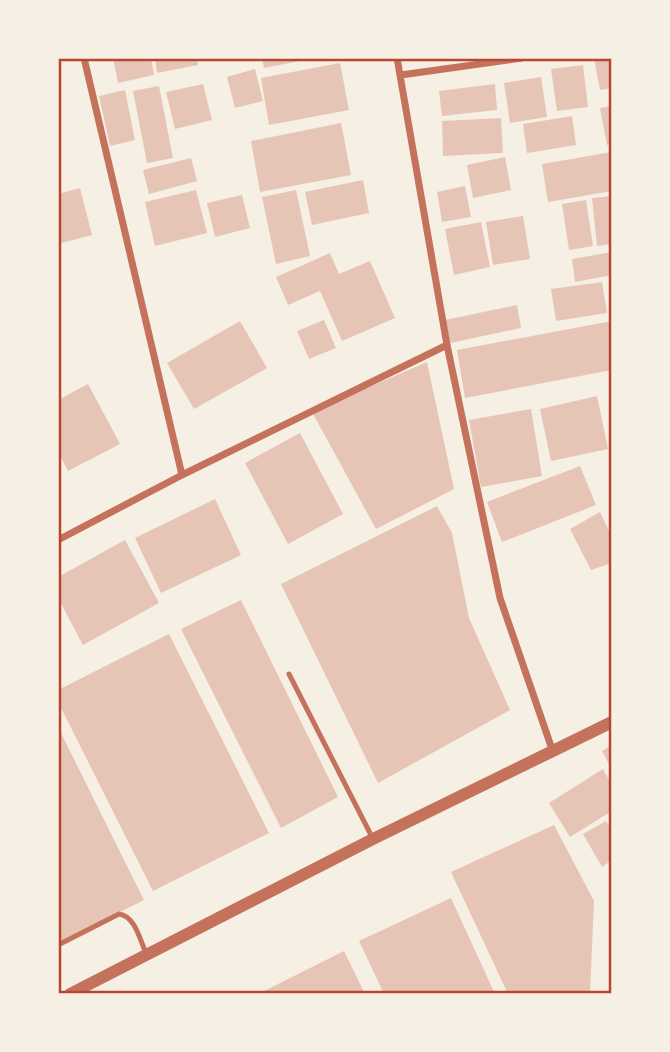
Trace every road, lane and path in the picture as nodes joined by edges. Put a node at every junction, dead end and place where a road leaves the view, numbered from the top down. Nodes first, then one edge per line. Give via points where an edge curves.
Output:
1 (84, 58) edge
2 (397, 58) edge
3 (522, 58) edge
4 (401, 75) junction
5 (447, 345) junction
6 (182, 475) junction
7 (58, 540) edge
8 (289, 674) dead end
9 (612, 722) edge
10 (553, 752) junction
11 (373, 839) junction
12 (58, 946) edge
13 (147, 956) junction
14 (70, 994) edge

1 - 6 street
2 - 4 street
3 - 4 street
4 - 5 street
5 - 6 street
5 - 10 street via 500,598
6 - 7 street
8 - 11 lane
9 - 10 street
10 - 11 street
11 - 13 street
12 - 13 lane via 123,914 133,923
13 - 14 street

